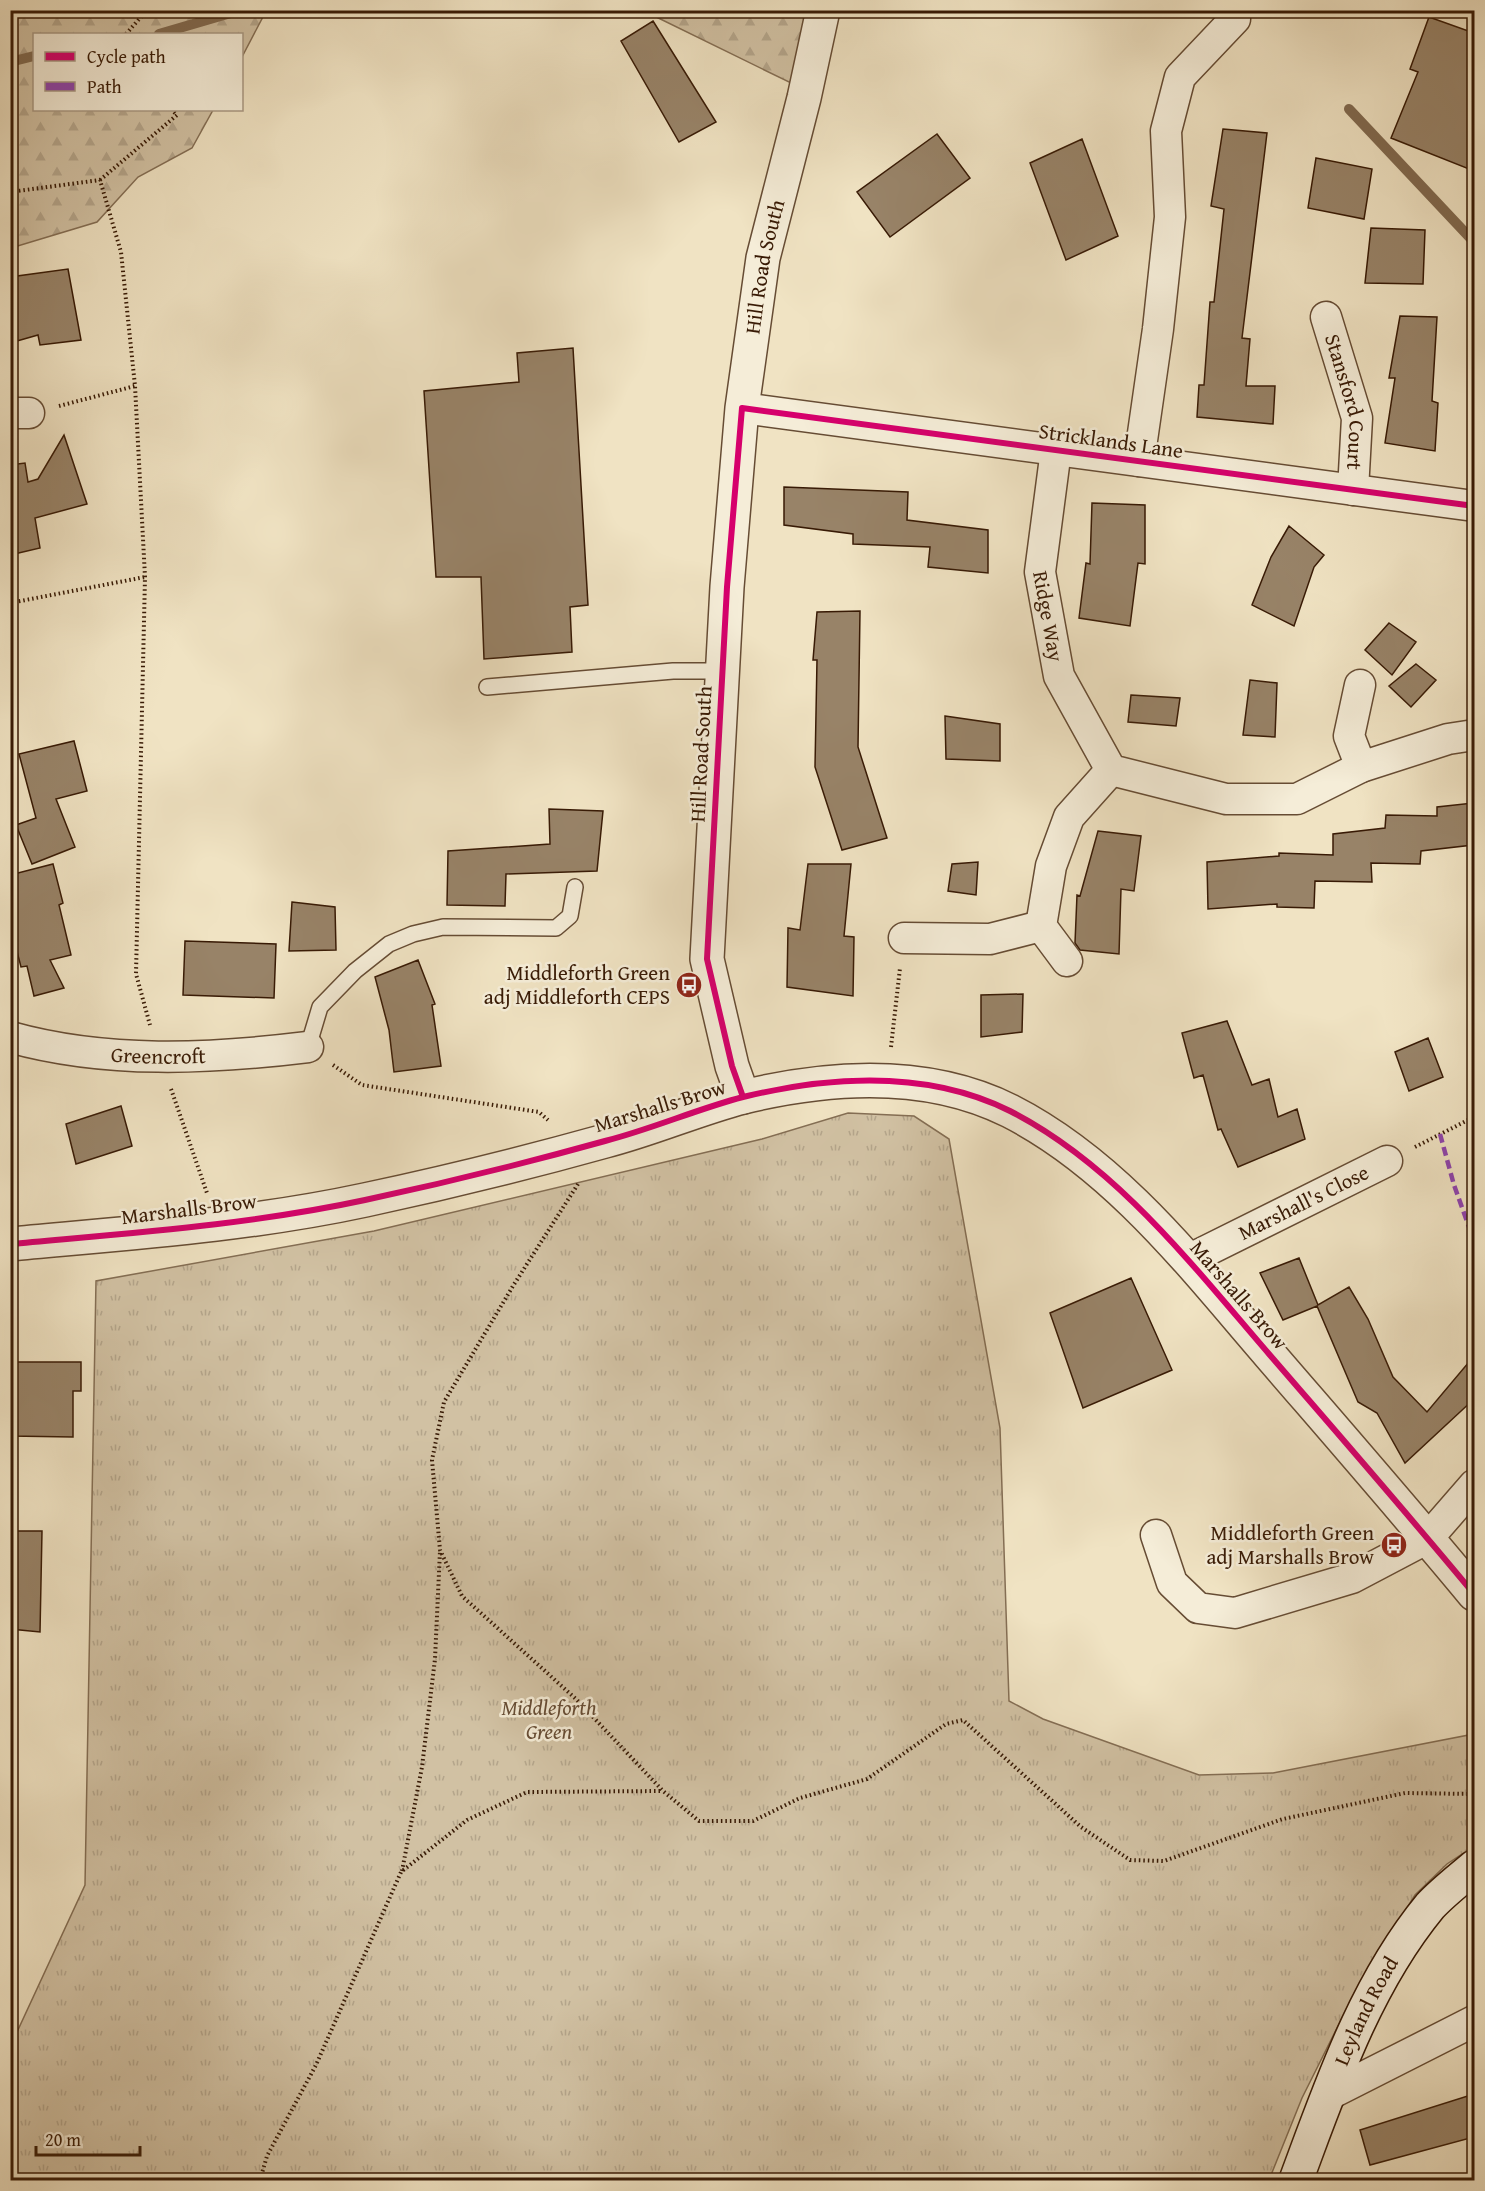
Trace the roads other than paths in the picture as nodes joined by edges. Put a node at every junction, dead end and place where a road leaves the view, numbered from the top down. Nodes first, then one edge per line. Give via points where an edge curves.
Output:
1 (823, 10) edge
2 (1236, 15) edge
3 (1326, 317) dead end
4 (742, 408) junction
5 (1056, 450) junction
6 (1139, 461) junction
7 (1353, 490) junction
8 (1474, 506) edge
9 (722, 671) junction
10 (1360, 684) dead end
11 (487, 687) dead end
12 (1474, 735) edge
13 (1361, 767) junction
14 (1111, 770) junction
15 (575, 887) dead end
16 (1041, 926) junction
17 (904, 938) road end
18 (1066, 960) dead end
19 (10, 1036) edge
20 (308, 1047) joint
21 (743, 1097) junction
22 (1387, 1161) road end
23 (10, 1244) edge
24 (1188, 1260) junction
25 (1474, 1485) edge
26 (1156, 1535) dead end
27 (1428, 1538) junction
28 (1474, 1594) edge
29 (1474, 1867) edge
30 (1474, 2021) edge
31 (1328, 2095) junction
32 (1296, 2181) edge

1 - 4 street, Hill Road South via 763,258
2 - 6 street via 1180,77 1166,131 1170,217
3 - 7 street, Stansford Court via 1358,418
4 - 5 street, Stricklands Lane
4 - 9 street, Hill Road South
5 - 6 street, Stricklands Lane
5 - 14 street, Ridge Way via 1040,572 1059,676
6 - 7 street, Stricklands Lane
7 - 8 street, Stricklands Lane
9 - 11 lane via 673,671
9 - 21 street, Hill Road South via 707,959
10 - 13 street via 1349,736
12 - 13 street via 1448,739
13 - 14 street via 1296,799 1226,799
14 - 16 street via 1069,817 1051,866
15 - 20 lane via 570,916 556,928 443,927 389,944 320,1007
16 - 17 street via 990,939
16 - 18 street
19 - 20 street, Greencroft via 43,1046 88,1052 159,1055 232,1056
21 - 23 street, Marshalls Brow via 606,1141 363,1200 219,1224
21 - 24 street, Marshalls Brow via 824,1083 887,1080 944,1089 1010,1112 1064,1145 1112,1183
22 - 24 street, Marshall's Close
24 - 27 street, Marshalls Brow
25 - 27 street
26 - 27 street via 1172,1583 1198,1608 1235,1613 1352,1578
27 - 28 street, Marshalls Brow
29 - 31 street, Leyland Road via 1431,1906 1378,1983
30 - 31 street
31 - 32 street, Leyland Road

